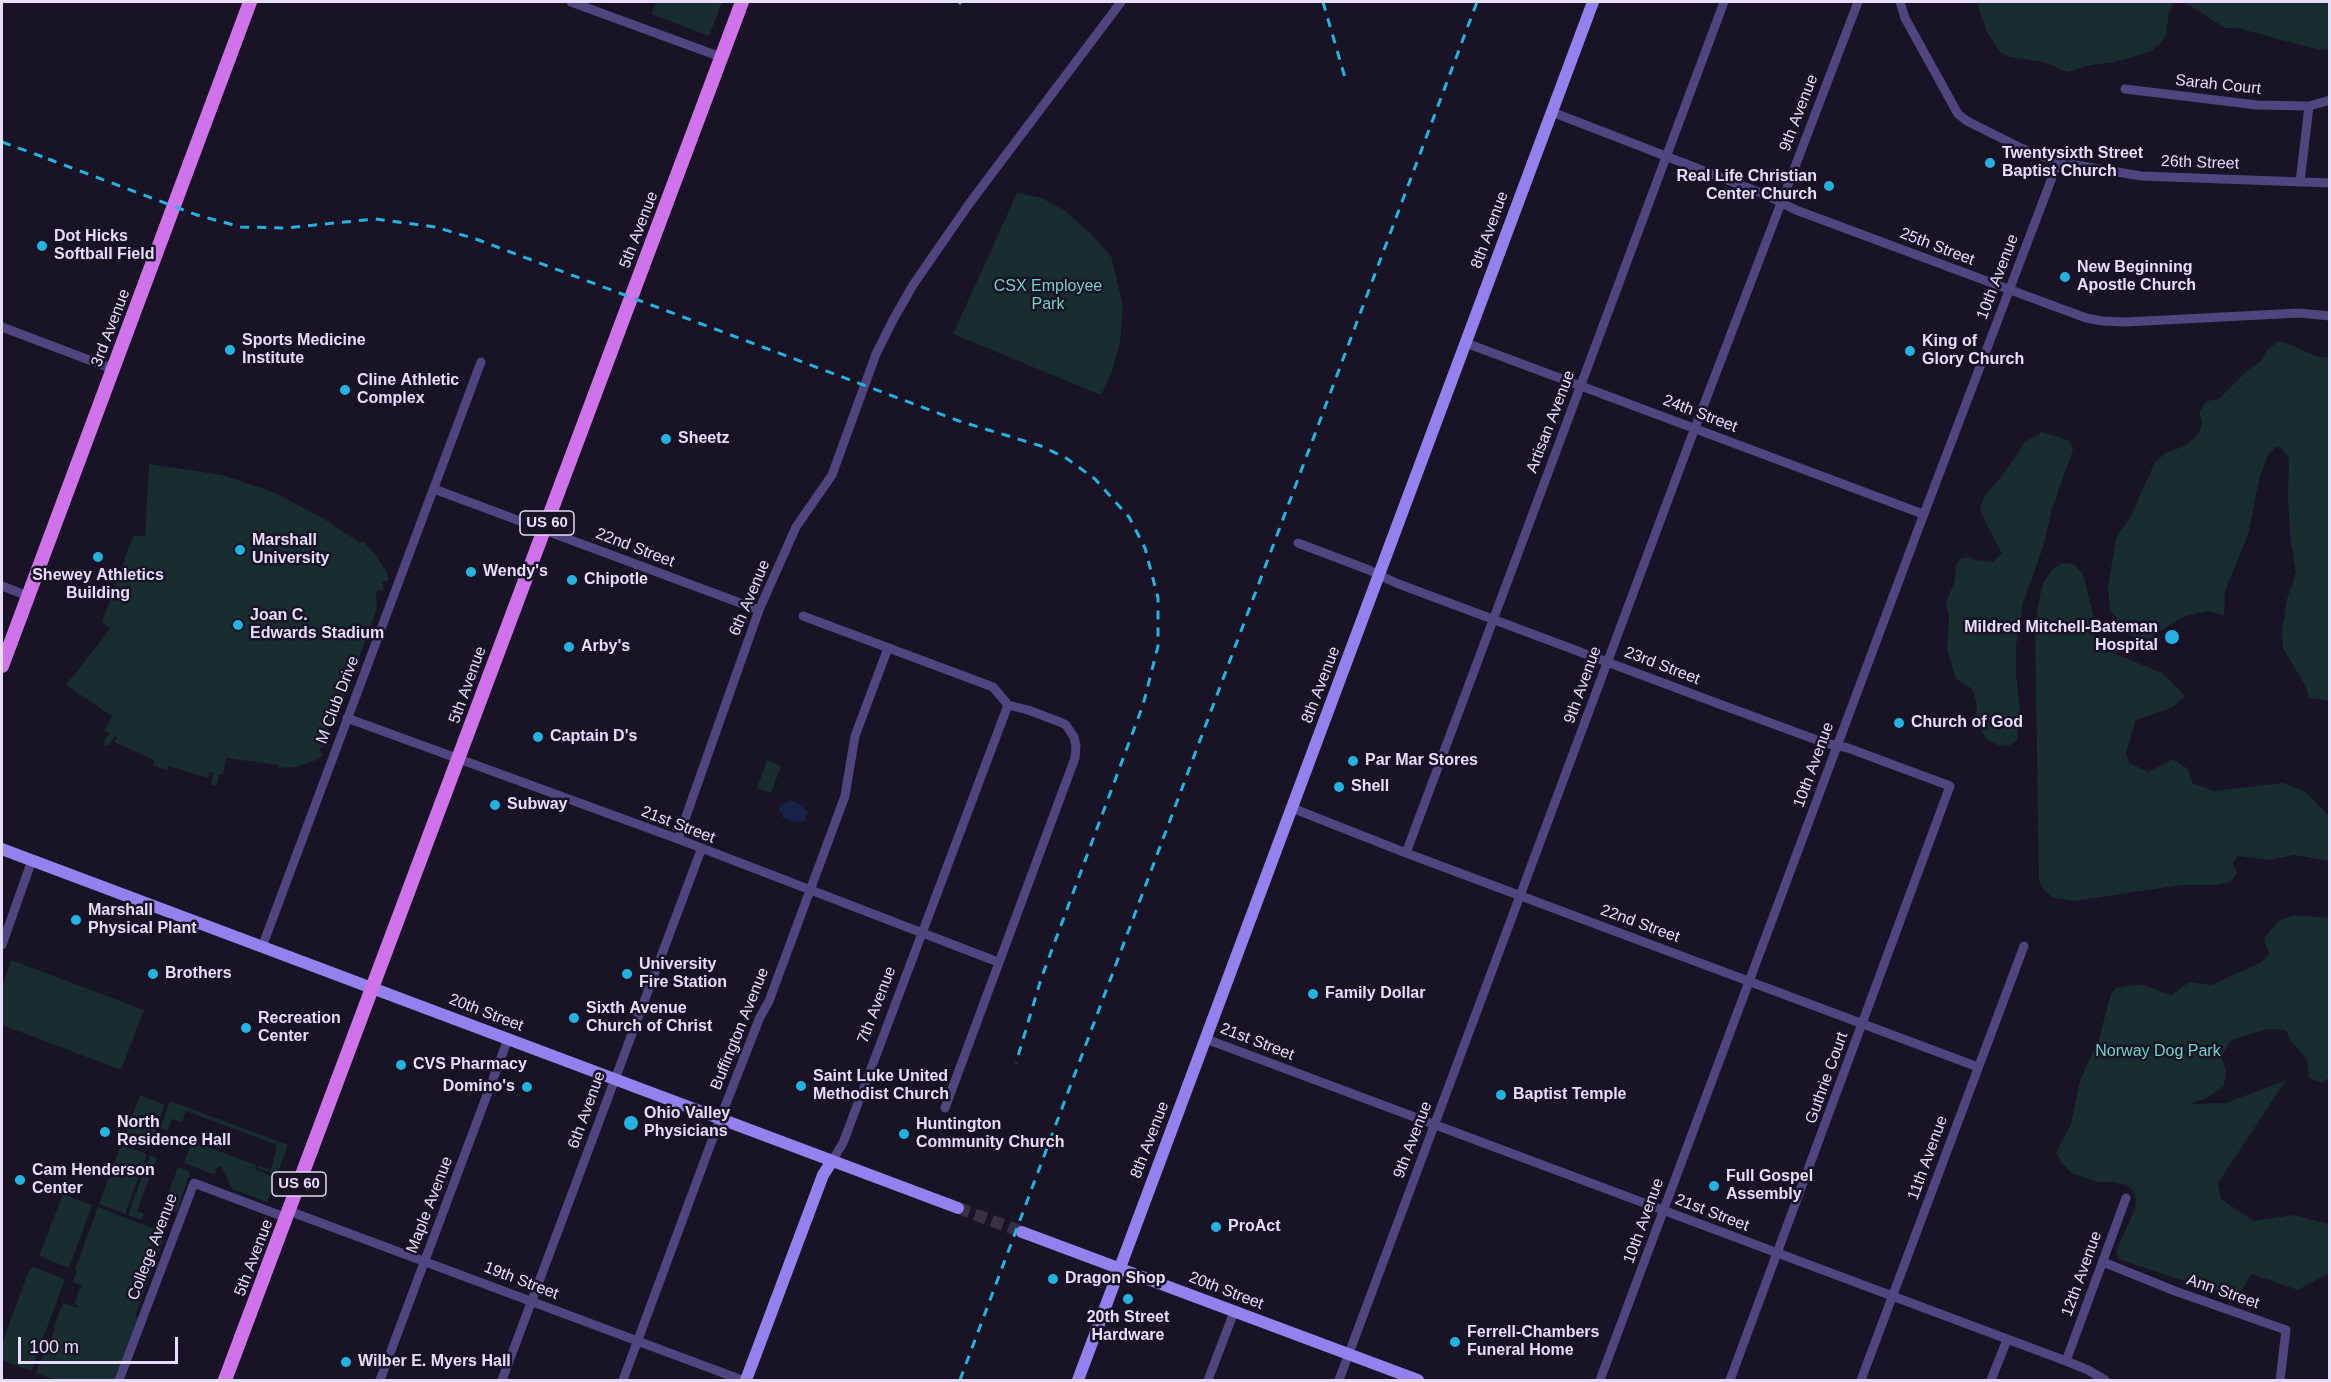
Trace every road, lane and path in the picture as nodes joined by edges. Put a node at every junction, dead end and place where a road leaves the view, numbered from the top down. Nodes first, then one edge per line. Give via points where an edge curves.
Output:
1 (250, 2) edge
2 (571, 2) edge
3 (742, 2) edge
4 (1121, 2) edge
5 (1593, 2) edge
6 (1724, 2) edge
7 (1858, 2) edge
8 (1900, 2) edge
9 (721, 57) junction
10 (2125, 89) dead end
11 (2330, 100) edge
12 (2309, 106) junction
13 (1552, 112) junction
14 (1666, 156) junction
15 (2058, 162) junction
16 (2300, 182) junction
17 (2330, 183) edge
18 (1781, 202) junction
19 (2009, 290) junction
20 (2330, 316) edge
21 (2, 327) edge
22 (1466, 343) junction
23 (481, 362) dead end
24 (113, 369) junction
25 (1581, 385) junction
26 (1695, 428) junction
27 (434, 489) junction
28 (1923, 514) junction
29 (544, 529) junction
30 (1298, 543) dead end
31 (1380, 574) junction
32 (2, 586) edge
33 (28, 596) junction
34 (759, 610) junction
35 (803, 616) dead end
36 (1493, 619) junction
37 (888, 648) junction
38 (1608, 662) junction
39 (2, 666) edge
40 (1008, 705) junction
41 (347, 718) junction
42 (1837, 745) junction
43 (459, 759) junction
44 (1950, 786) joint
45 (1292, 808) junction
46 (678, 839) junction
47 (2, 849) edge
48 (701, 850) junction
49 (1406, 853) junction
50 (32, 860) junction
51 (810, 890) junction
52 (1520, 896) junction
53 (922, 933) junction
54 (2, 945) edge
55 (2024, 946) dead end
56 (262, 947) junction
57 (998, 962) junction
58 (1749, 981) junction
59 (372, 988) junction
60 (1863, 1024) junction
61 (508, 1039) junction
62 (1206, 1039) junction
63 (1978, 1067) junction
64 (614, 1079) junction
65 (945, 1108) dead end
66 (720, 1119) junction
67 (1434, 1125) junction
68 (832, 1161) junction
69 (2126, 1198) dead end
70 (958, 1208) tunnel mouth
71 (1663, 1211) junction
72 (288, 1214) junction
73 (1022, 1232) tunnel mouth
74 (1778, 1254) junction
75 (425, 1261) junction
76 (2103, 1262) junction
77 (1120, 1269) junction
78 (1893, 1297) junction
79 (531, 1301) junction
80 (1234, 1312) junction
81 (2007, 1340) junction
82 (638, 1341) junction
83 (1348, 1354) junction
84 (2066, 1361) junction
85 (119, 1380) edge
86 (225, 1380) edge
87 (380, 1380) edge
88 (502, 1380) edge
89 (623, 1380) edge
90 (744, 1380) edge
91 (1078, 1380) edge
92 (1208, 1380) edge
93 (1339, 1380) edge
94 (1418, 1380) edge
95 (1600, 1380) edge
96 (1731, 1380) edge
97 (1861, 1380) edge
98 (1991, 1380) edge
99 (2105, 1380) edge
100 (2280, 1380) edge

1 - 24 main road, 3rd Avenue
2 - 9 street
3 - 9 main road, 5th Avenue / US 60
4 - 34 street, 6th Avenue via 1000,160 925,267 888,329 832,475 796,527
5 - 13 main road, 8th Avenue
6 - 14 street, Artisan Avenue
7 - 18 street, 9th Avenue
8 - 15 street, 26th Street via 1953,111 1995,136
9 - 29 main road, 5th Avenue / US 60
10 - 12 street, Sarah Court via 2257,105
11 - 12 street, Sarah Court
12 - 16 street
13 - 14 street, 25th Street
13 - 22 main road, 8th Avenue
14 - 18 street, 25th Street
14 - 25 street, Artisan Avenue
15 - 16 street, 26th Street via 2141,176
15 - 19 street, 10th Avenue
16 - 17 street, 26th Street
18 - 19 street, 25th Street
18 - 26 street, 9th Avenue
19 - 20 street, 25th Street via 2102,321 2299,313
19 - 28 street, 10th Avenue
21 - 24 street
22 - 25 street, 24th Street
22 - 31 main road, 8th Avenue
23 - 27 street, M Club Drive
24 - 33 main road, 3rd Avenue
25 - 26 street, 24th Street
25 - 36 street, Artisan Avenue
26 - 28 street, 24th Street
26 - 38 street, 9th Avenue
27 - 29 street, 22nd Street
27 - 41 street, M Club Drive
28 - 42 street, 10th Avenue
29 - 34 street, 22nd Street
29 - 43 main road, 5th Avenue / US 60
30 - 31 street, 23rd Street
31 - 36 street, 23rd Street
31 - 45 main road, 8th Avenue
32 - 33 street
33 - 39 main road, 3rd Avenue
34 - 46 street, 6th Avenue
35 - 37 street
36 - 38 street, 23rd Street
36 - 49 street, Artisan Avenue
37 - 40 street via 993,687
37 - 51 street, Buffington Avenue via 855,736 845,796
38 - 42 street, 23rd Street
38 - 52 street, 9th Avenue
40 - 53 street, 7th Avenue
40 - 57 street via 1060,722 1071,730 1076,746 1075,758
41 - 43 street, 21st Street
41 - 56 street, M Club Drive
42 - 44 street, 23rd Street
42 - 58 street, 10th Avenue
43 - 46 street, 21st Street
43 - 59 main road, 5th Avenue / US 60
44 - 60 street, Guthrie Court
45 - 49 street, 22nd Street
45 - 62 main road, 8th Avenue
46 - 48 street, 21st Street
47 - 50 main road, 20th Street
48 - 51 street, 21st Street
48 - 64 street, 6th Avenue
49 - 52 street, 22nd Street
50 - 54 street
50 - 56 main road, 20th Street
51 - 53 street, 21st Street
51 - 66 street, Buffington Avenue
52 - 58 street, 22nd Street
52 - 67 street, 9th Avenue
53 - 57 street, 21st Street
53 - 68 street, 7th Avenue via 843,1143
55 - 63 street, 11th Avenue
56 - 59 main road, 20th Street
57 - 65 street
58 - 60 street, 22nd Street
58 - 71 street, 10th Avenue
59 - 61 main road, 20th Street
59 - 72 main road, 5th Avenue / US 60
60 - 63 street, 22nd Street
60 - 74 street, Guthrie Court
61 - 64 main road, 20th Street
61 - 75 street, Maple Avenue
62 - 67 street, 21st Street
62 - 77 main road, 8th Avenue
63 - 78 street, 11th Avenue
64 - 66 main road, 20th Street
64 - 79 street, 6th Avenue
66 - 68 main road, 20th Street
66 - 82 street, Buffington Avenue
67 - 71 street, 21st Street
67 - 83 street, 9th Avenue
68 - 70 main road, 20th Street
68 - 90 main road, 7th Avenue via 823,1175
69 - 76 street, 12th Avenue
71 - 74 street, 21st Street
71 - 95 street, 10th Avenue
72 - 75 street, 19th Street
72 - 85 street, College Avenue via 194,1183
72 - 86 main road, 5th Avenue / US 60
73 - 77 main road, 20th Street
74 - 78 street, 21st Street
74 - 96 street, Guthrie Court
75 - 79 street, 19th Street
75 - 87 street, Maple Avenue
76 - 84 street, 12th Avenue
76 - 100 street, Ann Street via 2286,1330
77 - 80 main road, 20th Street
77 - 91 main road, 8th Avenue
78 - 81 street, 21st Street
78 - 97 street, 11th Avenue
79 - 82 street, 19th Street
79 - 88 street, 6th Avenue
80 - 83 main road, 20th Street
80 - 92 street
81 - 84 street, 21st Street
81 - 98 street
82 - 89 street, Buffington Avenue
82 - 90 street, 19th Street
83 - 93 street, 9th Avenue
83 - 94 main road, 20th Street
84 - 99 street, 21st Street

